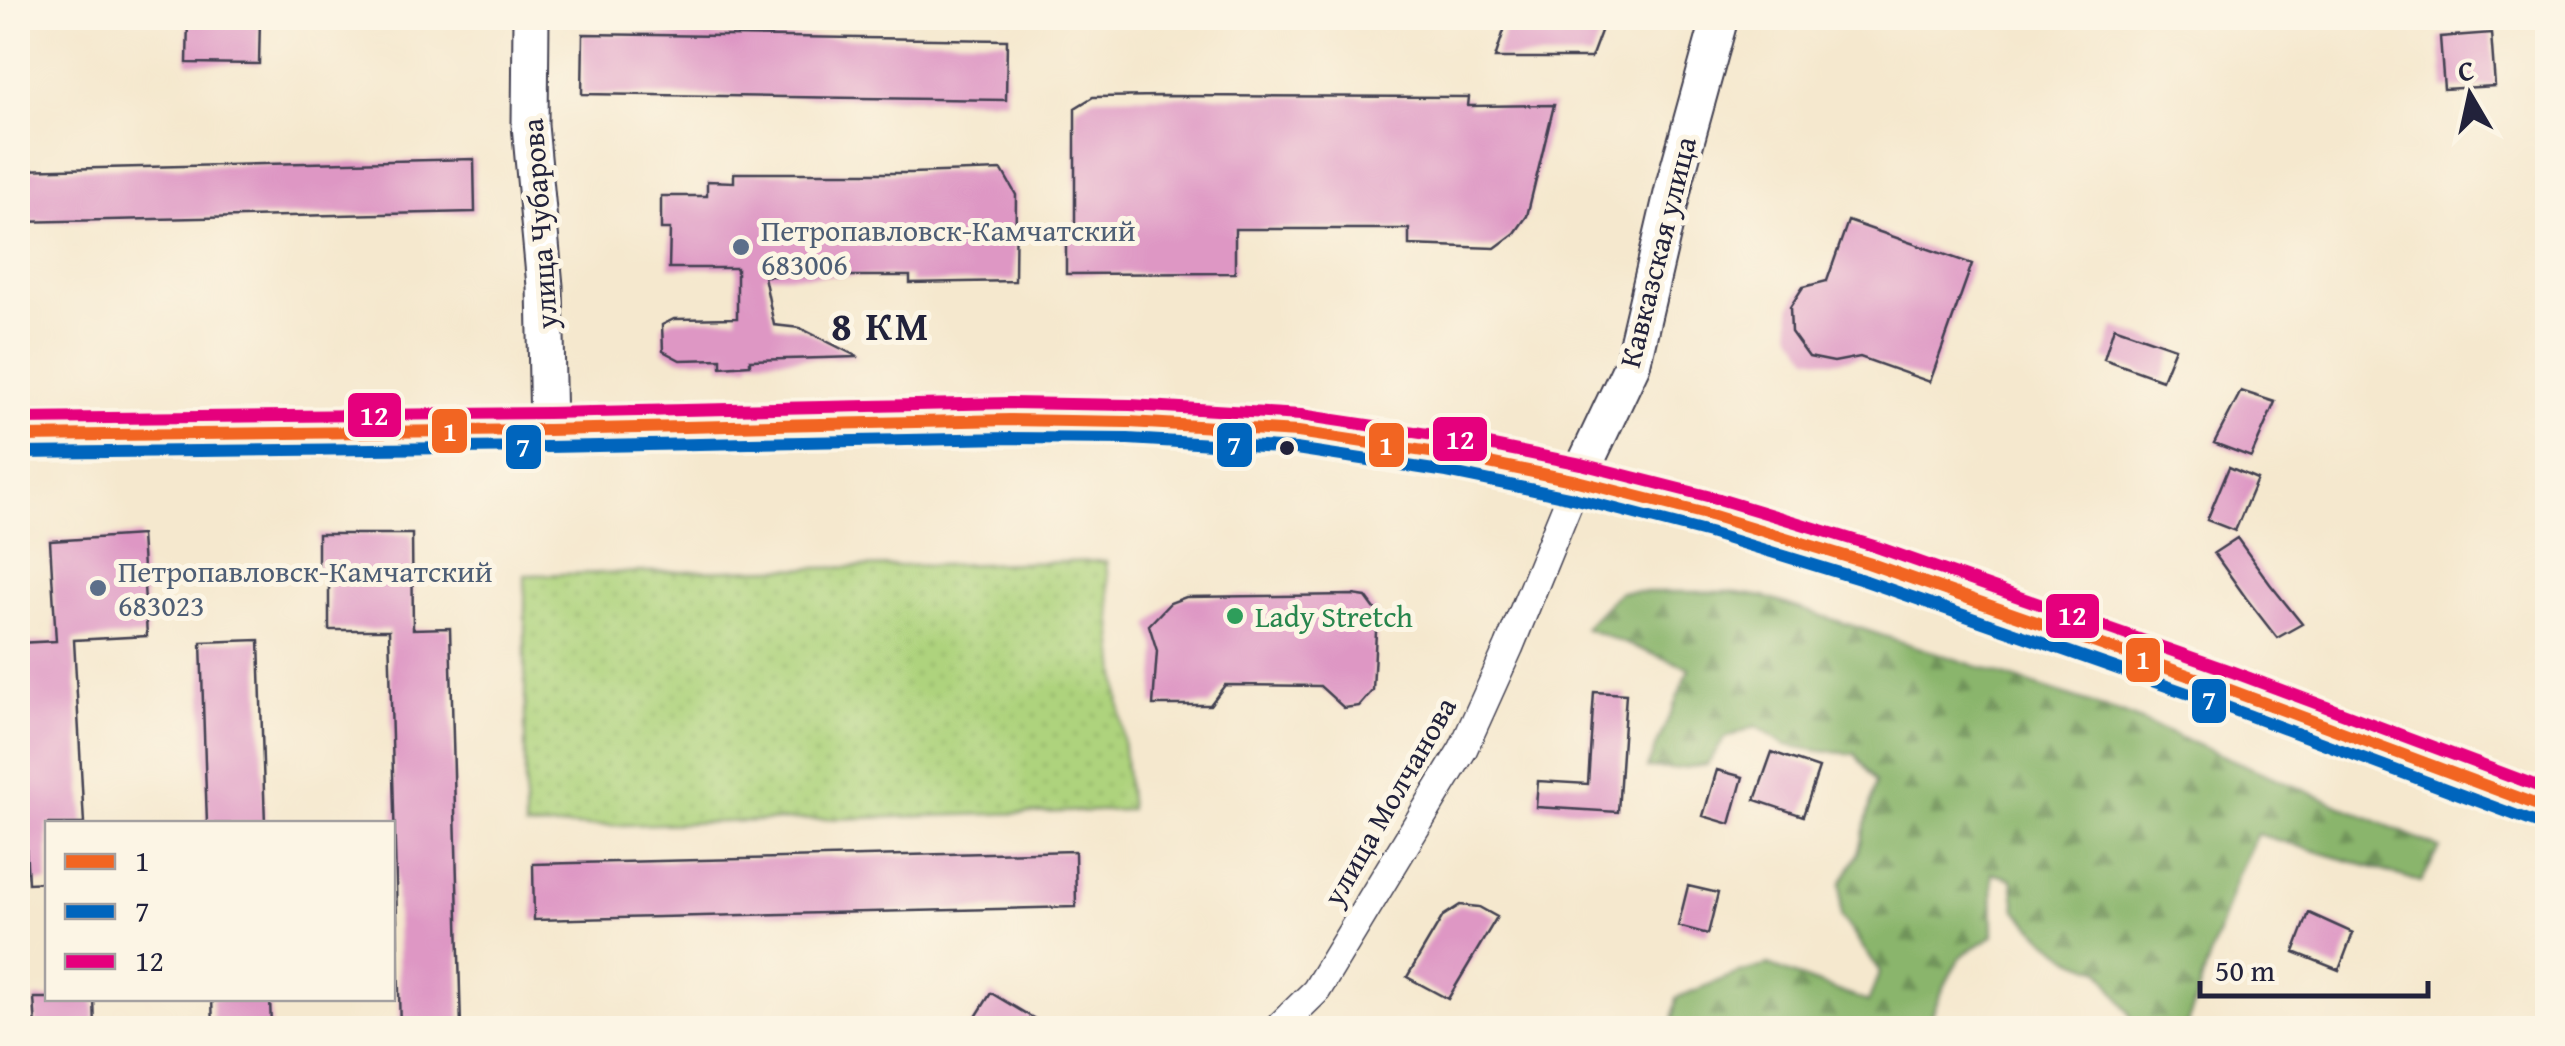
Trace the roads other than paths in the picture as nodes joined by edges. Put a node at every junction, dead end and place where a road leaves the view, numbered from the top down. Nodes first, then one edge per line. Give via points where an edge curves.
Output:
1 (531, 18) edge
2 (1720, 18) edge
3 (548, 430) junction
4 (18, 436) edge
5 (1577, 481) junction
6 (2548, 809) edge
7 (1278, 1028) edge

1 - 3 street, улица Чубарова via 530,124 547,310
2 - 5 street, Кавказская улица via 1632,364
3 - 4 main road
3 - 5 main road via 1129,422 1298,432
5 - 6 main road via 1868,564 2244,694
5 - 7 street, улица Молчанова via 1463,750 1316,990

